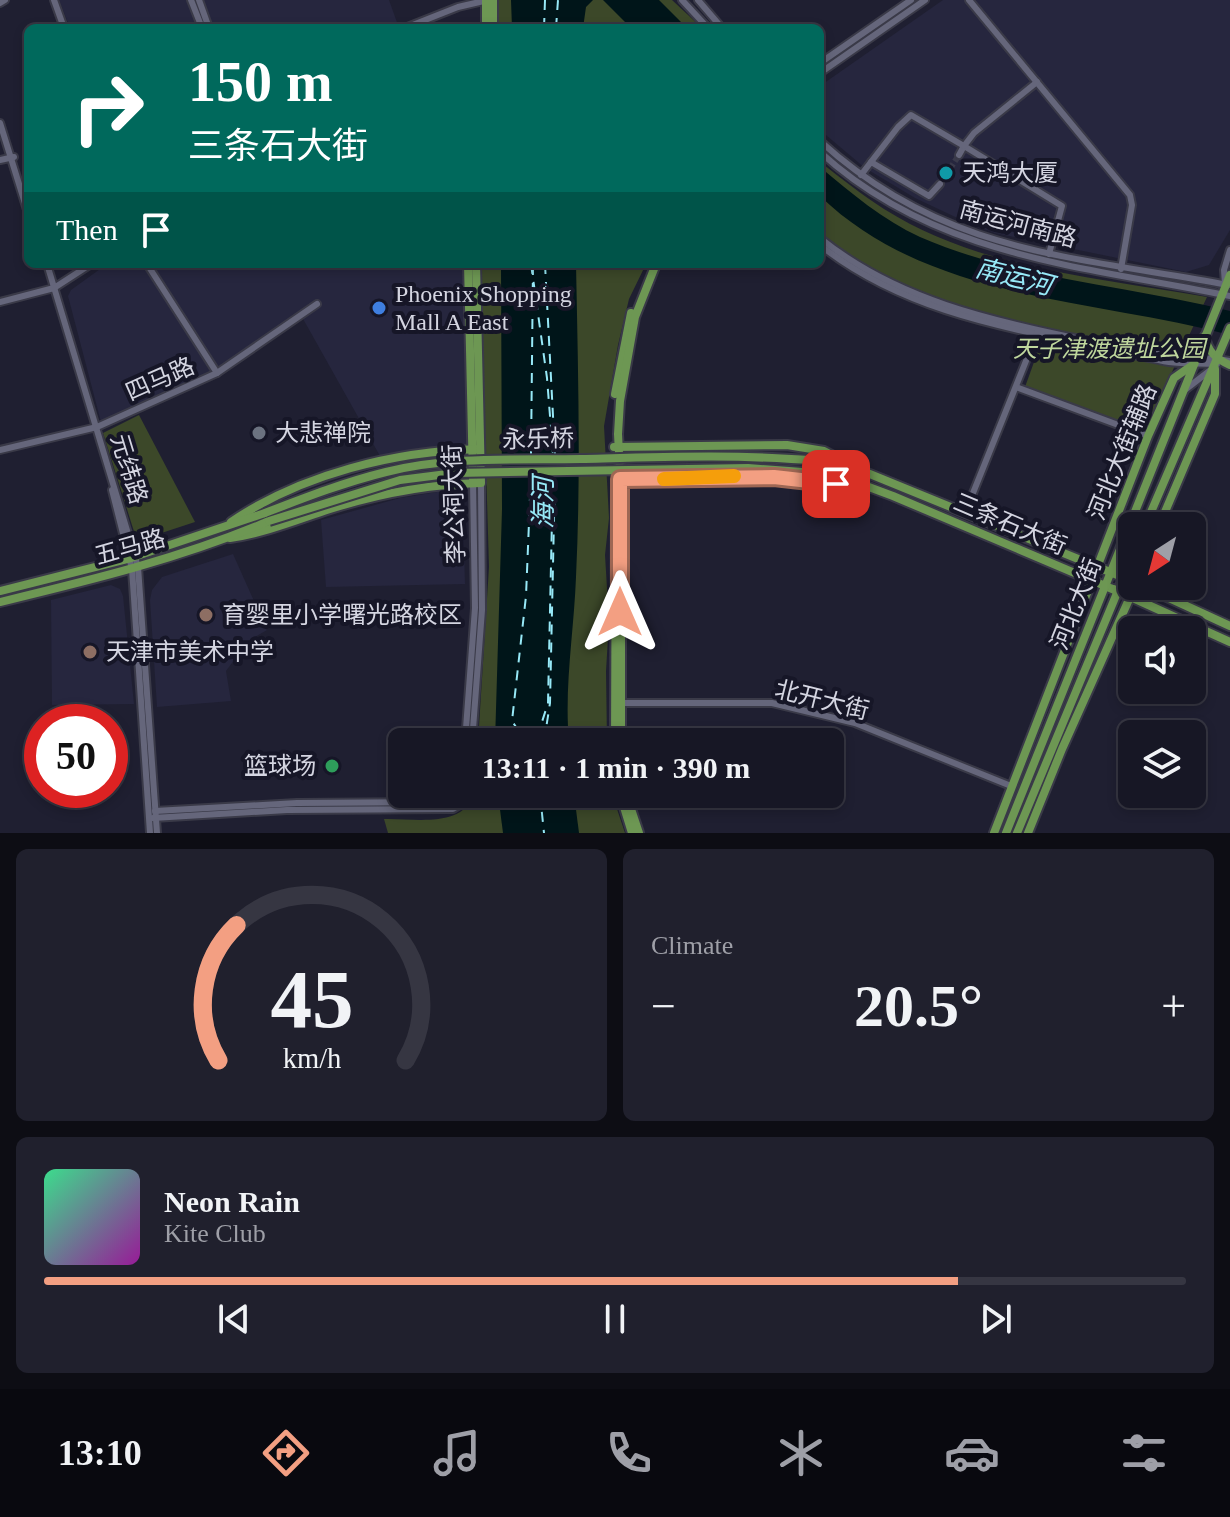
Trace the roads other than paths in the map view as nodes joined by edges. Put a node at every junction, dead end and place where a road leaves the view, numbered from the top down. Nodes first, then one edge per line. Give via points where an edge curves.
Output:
1 (54, 0) edge
2 (191, 0) edge
3 (199, 0) edge
4 (682, 0) edge
5 (925, 0) edge
6 (969, 0) edge
7 (699, 1) edge
8 (489, 2) edge
9 (911, 2) edge
10 (692, 10) junction
11 (63, 24) edge
12 (200, 24) edge
13 (208, 24) edge
14 (415, 24) edge
15 (424, 24) edge
16 (486, 24) edge
17 (492, 24) edge
18 (704, 24) edge
19 (719, 24) edge
20 (824, 60) edge
21 (824, 70) edge
22 (1037, 82) junction
23 (0, 114) edge
24 (0, 123) edge
25 (824, 144) edge
26 (964, 146) junction
27 (824, 155) edge
28 (959, 155) tunnel mouth
29 (12, 157) junction
30 (0, 160) edge
31 (871, 162) junction
32 (861, 175) junction
33 (940, 184) dead end
34 (24, 192) edge
35 (24, 199) edge
36 (824, 241) edge
37 (824, 248) edge
38 (1230, 250) edge
39 (1049, 254) junction
40 (1121, 267) junction
41 (46, 268) edge
42 (81, 268) edge
43 (150, 268) edge
44 (468, 268) edge
45 (476, 268) edge
46 (649, 268) edge
47 (654, 268) edge
48 (1230, 275) edge
49 (1120, 276) junction
50 (1227, 285) edge
51 (50, 286) junction
52 (1223, 297) edge
53 (0, 300) edge
54 (317, 304) dead end
55 (1230, 328) edge
56 (1038, 332) junction
57 (1205, 336) junction
58 (1195, 361) junction
59 (1223, 363) edge
60 (217, 373) junction
61 (1016, 387) junction
62 (1183, 393) junction
63 (96, 427) junction
64 (1148, 436) junction
65 (616, 447) junction
66 (476, 449) junction
67 (0, 450) edge
68 (819, 461) joint
69 (860, 470) junction
70 (816, 473) joint
71 (618, 479) junction
72 (477, 483) junction
73 (861, 484) junction
74 (1152, 512) edge
75 (1165, 512) edge
76 (965, 513) junction
77 (267, 517) junction
78 (225, 526) junction
79 (230, 538) junction
80 (133, 557) junction
81 (135, 568) junction
82 (1114, 580) edge
83 (0, 591) edge
84 (1117, 591) junction
85 (1174, 600) edge
86 (0, 602) edge
87 (1230, 626) edge
88 (1100, 630) junction
89 (1230, 642) edge
90 (616, 703) junction
91 (466, 728) edge
92 (473, 728) edge
93 (615, 728) edge
94 (619, 728) edge
95 (1011, 786) junction
96 (388, 802) edge
97 (455, 808) edge
98 (624, 808) edge
99 (631, 808) edge
100 (153, 815) junction
101 (150, 833) edge
102 (157, 833) edge
103 (632, 833) edge
104 (639, 833) edge
105 (994, 833) edge
106 (1006, 833) edge
107 (1017, 833) edge
108 (1028, 833) edge

1 - 11 street
2 - 12 street
3 - 13 street
4 - 10 street
5 - 9 street
6 - 22 street
7 - 10 street
7 - 19 street
8 - 14 street via 458,7
8 - 15 street
8 - 16 main road
8 - 17 main road
9 - 20 street
9 - 21 street
10 - 18 street
22 - 26 street
22 - 40 street via 1130,195
23 - 29 street
24 - 29 street
25 - 32 street, 南运河南路
26 - 28 street
26 - 31 street via 911,115
26 - 39 street via 1062,206
27 - 49 street, 南运河南路 via 877,196 945,231 1009,253
29 - 30 street
29 - 34 street
29 - 35 street
31 - 32 street
31 - 33 street via 929,196
32 - 39 street, 南运河南路 via 946,223
36 - 56 street via 888,283
37 - 56 street via 853,271 901,294 966,317
38 - 50 street via 1224,270
39 - 40 street, 南运河南路
40 - 49 street
40 - 50 street, 南运河南路
41 - 51 street, 元纬路
42 - 51 street
43 - 60 street
44 - 66 main road, 李公祠大街
45 - 66 main road, 李公祠大街
46 - 65 main road via 619,362
47 - 65 main road via 625,361
48 - 50 main road, 河北大街
49 - 52 street, 南运河南路
50 - 52 main road, 河北大街
51 - 53 street
51 - 63 street, 元纬路
52 - 57 main road, 河北大街
54 - 60 street, 四马路
55 - 59 main road
56 - 58 street via 1171,362
56 - 61 street
57 - 58 main road, 河北大街
57 - 59 main road via 1208,349
58 - 59 street
58 - 62 main road, 河北大街
58 - 64 main road, 河北大街辅路 via 1174,378
59 - 62 street
59 - 74 main road
59 - 75 main road
60 - 63 street, 四马路
61 - 64 street
61 - 76 street
62 - 82 main road, 河北大街 via 1122,543
63 - 67 street, 四马路
63 - 80 street, 元纬路
64 - 82 main road, 河北大街辅路
65 - 69 main road, 三条石大街 via 787,445 824,451
65 - 71 main road
66 - 72 main road, 李公祠大街
66 - 78 main road via 386,459 253,507
68 - 69 main road, 三条石大街
68 - 77 main road, 永乐桥, bridge via 703,457 439,464 386,472
69 - 76 main road, 三条石大街
70 - 73 main road, 三条石大街
70 - 77 main road, 永乐桥, bridge via 748,468 455,473 389,483
71 - 73 main road, 三条石大街 via 774,477
71 - 90 main road
72 - 79 main road via 390,492
72 - 91 street, 李公祠大街 via 476,595
72 - 92 street, 李公祠大街 via 482,610
73 - 82 main road, 三条石大街 via 1080,575
76 - 82 main road, 三条石大街
77 - 78 main road, 五马路
77 - 79 main road, 五马路
78 - 80 main road, 五马路
79 - 81 main road, 五马路
80 - 81 street, 元纬路
80 - 83 main road, 五马路
81 - 86 main road, 五马路
81 - 100 street, 元纬路
82 - 84 main road, 河北大街
82 - 84 main road, 三条石大街
82 - 88 main road via 1114,613
82 - 89 main road, 三条石大街 via 1144,602
82 - 95 main road via 1084,600
82 - 106 main road, 河北大街 via 1084,640
82 - 108 main road, 河北大街辅路 via 1062,749
84 - 88 main road, 河北大街
85 - 87 main road
88 - 107 main road, 河北大街
90 - 93 main road
90 - 94 main road
90 - 95 street, 北开大街 via 787,706 855,723
95 - 105 main road
96 - 100 street via 297,803
97 - 100 street
98 - 103 main road
99 - 104 main road
100 - 101 street, 元纬路
100 - 102 street, 元纬路

